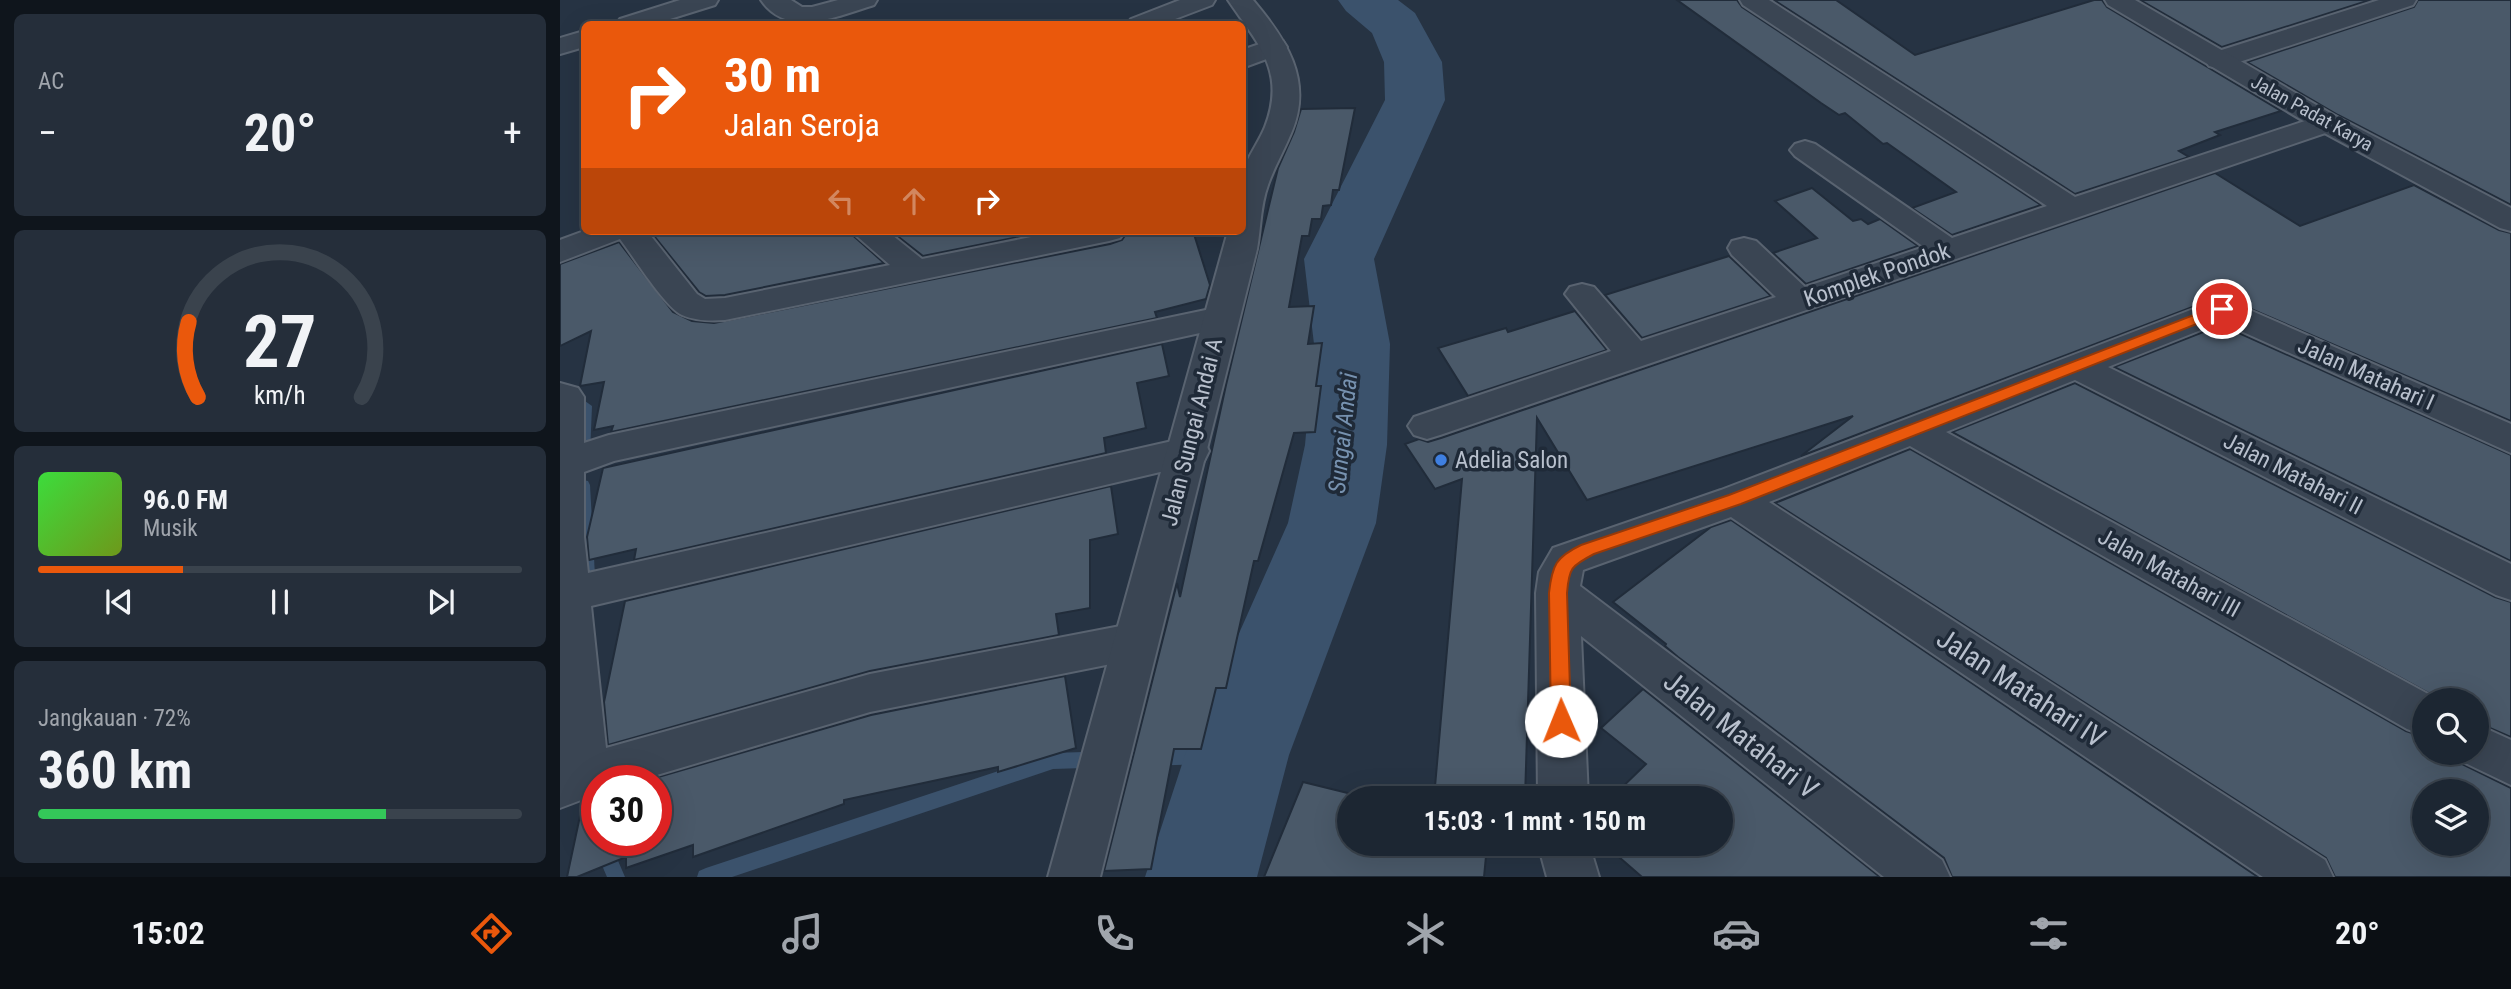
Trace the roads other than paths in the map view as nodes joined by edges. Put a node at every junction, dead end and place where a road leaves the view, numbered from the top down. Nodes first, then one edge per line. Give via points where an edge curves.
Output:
1 (706, 0) edge
2 (773, 0) edge
3 (865, 0) edge
4 (1203, 0) edge
5 (1240, 0) edge
6 (1752, 0) edge
7 (2117, 0) edge
8 (2404, 0) edge
9 (639, 21) edge
10 (1148, 21) edge
11 (581, 40) edge
12 (560, 46) edge
13 (1258, 53) edge
14 (2218, 60) junction
15 (2327, 123) junction
16 (1805, 150) dead end
17 (1247, 188) edge
18 (2074, 210) junction
19 (2511, 221) edge
20 (601, 235) edge
21 (633, 235) edge
22 (872, 235) edge
23 (1089, 235) edge
24 (1243, 235) edge
25 (1744, 248) dead end
26 (1950, 251) junction
27 (560, 252) edge
28 (916, 270) junction
29 (1582, 295) dead end
30 (1800, 301) junction
31 (1220, 318) junction
32 (1635, 357) junction
33 (2076, 366) junction
34 (560, 395) edge
35 (1427, 426) dead end
36 (1914, 431) junction
37 (2511, 440) edge
38 (1190, 451) junction
39 (578, 459) edge
40 (1735, 500) junction
41 (2511, 583) edge
42 (577, 592) edge
43 (1558, 593) junction
44 (1136, 641) junction
45 (2412, 708) edge
46 (2489, 752) edge
47 (2511, 764) edge
48 (585, 765) edge
49 (627, 765) edge
50 (1563, 786) edge
51 (1567, 856) edge
52 (1074, 877) edge
53 (1573, 877) edge
54 (1924, 877) edge
55 (2307, 877) edge

1 - 9 street
2 - 3 street via 804,15
4 - 10 street
5 - 13 street, Jalan Sungai Andai A
6 - 18 street
7 - 14 street, Jalan Padat Karya
8 - 14 street
11 - 12 street
13 - 17 street, Jalan Sungai Andai A via 1287,85 1287,102
14 - 15 street, Jalan Padat Karya
15 - 18 street, Komplek Pondok
15 - 19 street, Jalan Padat Karya
16 - 26 street
18 - 26 street, Komplek Pondok
20 - 27 street
21 - 28 street via 685,301 704,311
22 - 28 street
23 - 28 street
24 - 31 street, Jalan Sungai Andai A
25 - 30 street
26 - 30 street, Komplek Pondok
29 - 32 street
30 - 32 street, Komplek Pondok
31 - 38 street, Jalan Sungai Andai A
31 - 39 street
32 - 35 street, Komplek Pondok
33 - 36 street
33 - 37 street, Jalan Matahari I via 2222,309
33 - 41 street, Jalan Matahari II
34 - 39 street via 565,397
36 - 40 street
36 - 45 street, Jalan Matahari III
38 - 42 street
38 - 44 street, Jalan Sungai Andai A
39 - 42 street via 563,537
40 - 43 street via 1568,559 1560,572
40 - 55 street, Jalan Matahari IV
42 - 48 street
43 - 50 street
43 - 54 street, Jalan Matahari V
44 - 49 street via 870,693
44 - 52 street, Jalan Sungai Andai A
46 - 47 street
51 - 53 street

